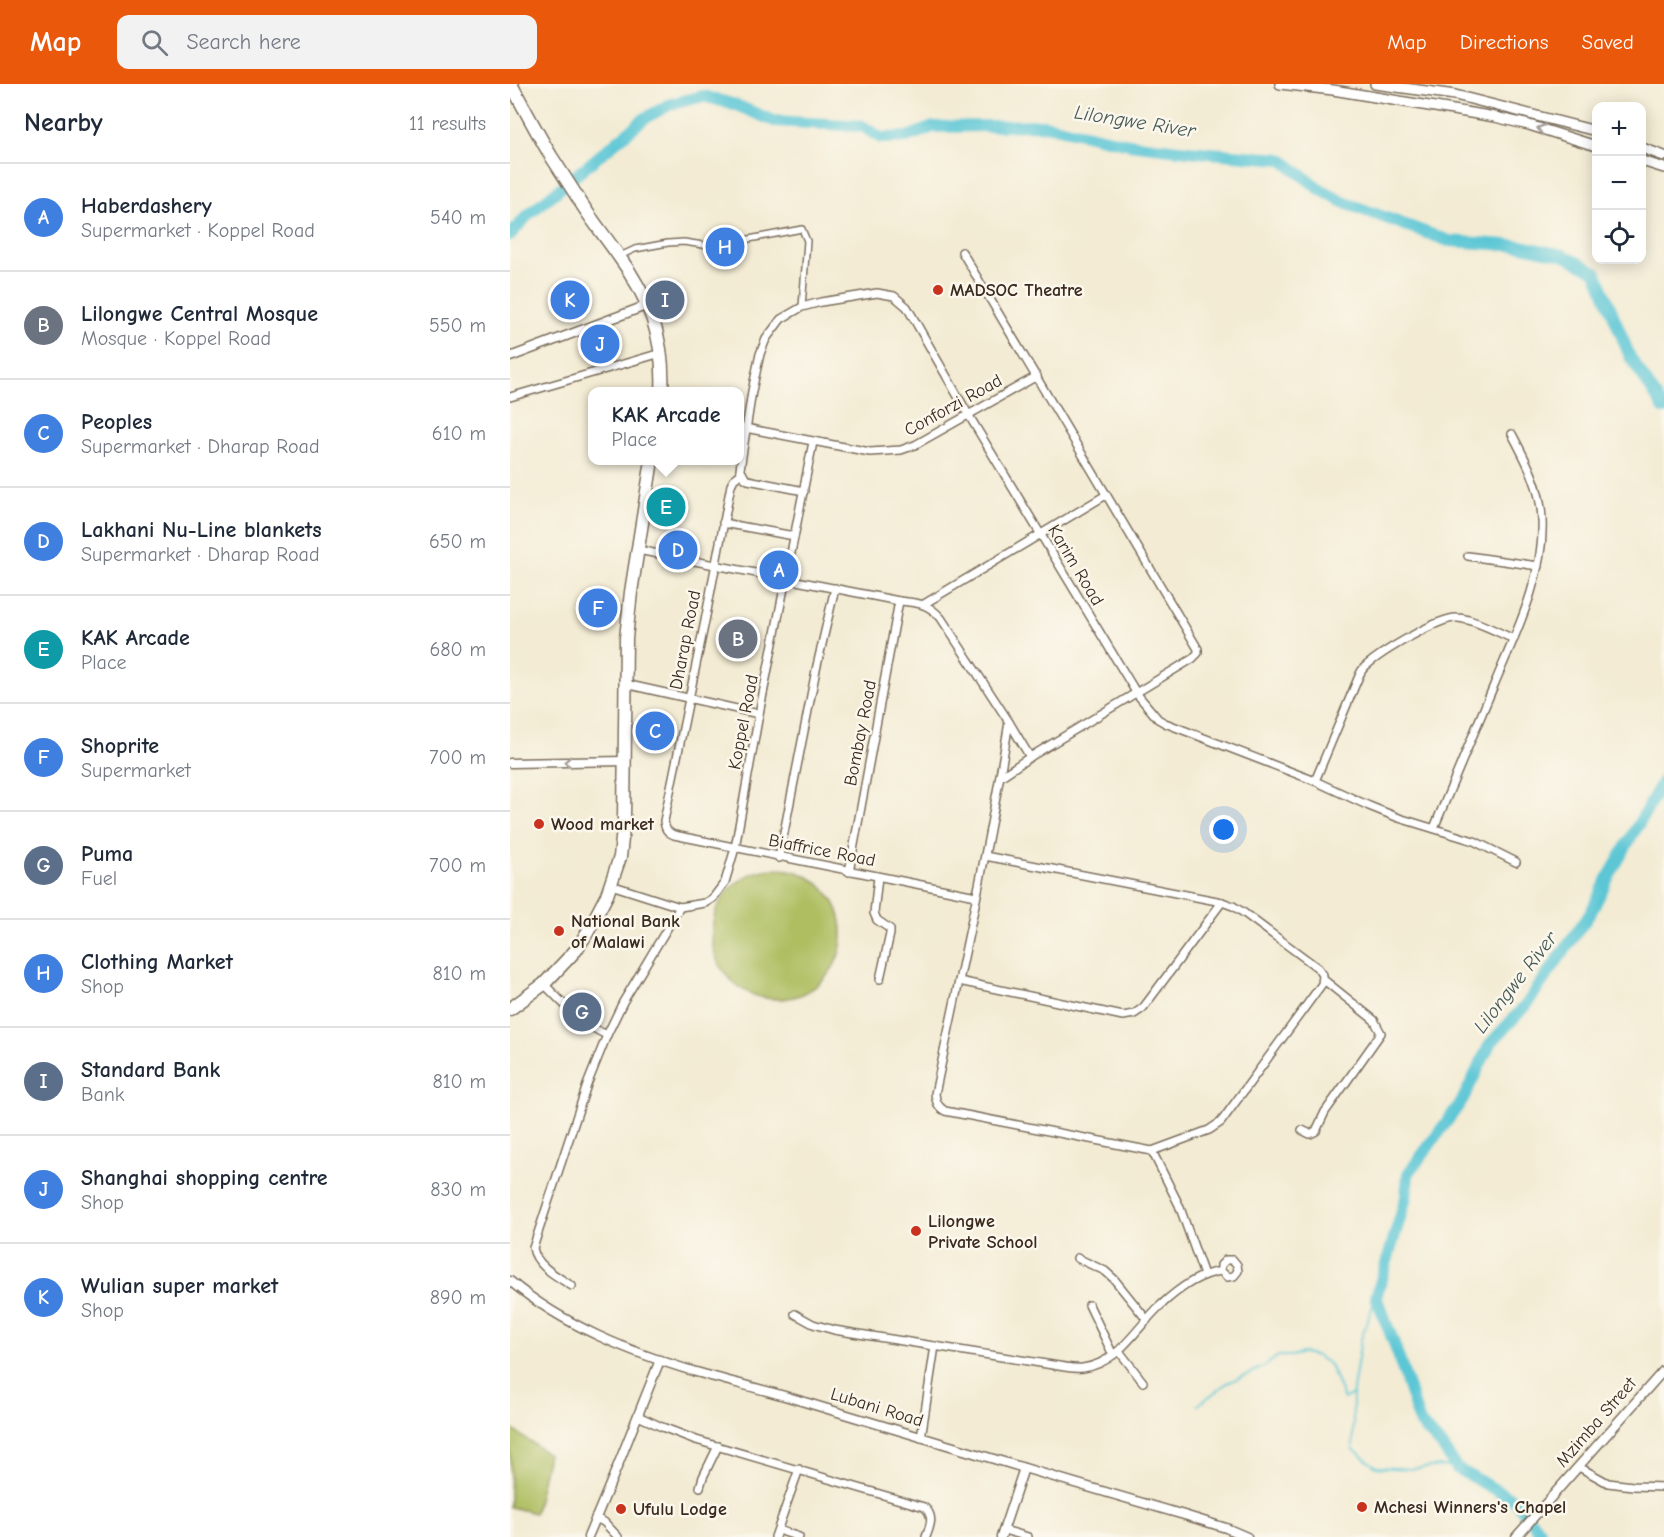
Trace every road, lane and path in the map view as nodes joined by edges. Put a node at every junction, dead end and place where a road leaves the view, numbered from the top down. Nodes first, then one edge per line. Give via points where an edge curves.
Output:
1 (511, 84) edge
2 (1280, 84) edge
3 (1376, 84) edge
4 (1592, 130) edge
5 (1592, 145) edge
6 (1646, 150) edge
7 (1664, 156) edge
8 (1646, 163) edge
9 (1664, 168) edge
10 (962, 252) dead end
11 (620, 256) junction
12 (648, 305) junction
13 (802, 307) junction
14 (661, 353) junction
15 (510, 357) edge
16 (1037, 376) junction
17 (662, 387) edge
18 (510, 397) edge
19 (968, 414) junction
20 (744, 424) edge
21 (744, 428) edge
22 (1512, 435) dead end
23 (813, 442) junction
24 (651, 465) edge
25 (740, 465) edge
26 (742, 474) junction
27 (804, 491) junction
28 (1106, 495) junction
29 (723, 523) junction
30 (1040, 534) junction
31 (794, 536) junction
32 (638, 550) junction
33 (1468, 556) dead end
34 (715, 564) junction
35 (1538, 566) junction
36 (786, 579) junction
37 (835, 588) junction
38 (899, 601) junction
39 (924, 604) junction
40 (1514, 639) junction
41 (625, 684) junction
42 (1137, 694) junction
43 (689, 700) junction
44 (759, 714) junction
45 (1009, 722) junction
46 (1030, 757) junction
47 (626, 761) junction
48 (510, 763) edge
49 (1000, 777) junction
50 (1315, 781) junction
51 (665, 828) joint
52 (1434, 828) junction
53 (735, 848) junction
54 (985, 856) junction
55 (779, 858) junction
56 (1516, 861) dead end
57 (849, 872) junction
58 (878, 877) junction
59 (611, 885) junction
60 (976, 896) junction
61 (1222, 903) junction
62 (680, 906) junction
63 (880, 979) dead end
64 (1324, 980) junction
65 (959, 981) junction
66 (544, 984) junction
67 (510, 1009) edge
68 (607, 1035) junction
69 (1302, 1130) dead end
70 (1152, 1151) junction
71 (1077, 1258) dead end
72 (1221, 1271) dead end
73 (1204, 1275) junction
74 (510, 1281) edge
75 (572, 1286) dead end
76 (1089, 1305) dead end
77 (795, 1314) dead end
78 (1147, 1320) junction
79 (935, 1346) junction
80 (1116, 1353) junction
81 (660, 1360) junction
82 (1664, 1370) edge
83 (1143, 1382) dead end
84 (638, 1416) junction
85 (921, 1438) junction
86 (718, 1446) junction
87 (1579, 1467) junction
88 (1024, 1468) junction
89 (799, 1469) junction
90 (700, 1487) dead end
91 (1664, 1487) edge
92 (596, 1518) junction
93 (777, 1533) edge
94 (1002, 1533) edge
95 (588, 1537) edge
96 (618, 1537) edge
97 (799, 1537) edge
98 (926, 1537) edge
99 (1028, 1537) edge
100 (1247, 1537) edge
101 (1516, 1537) edge

1 - 11 highway via 588,214
5 -> 2 main road via 1495,117
3 - 4 main road via 1455,95
6 - 7 main road
8 - 9 main road
10 - 16 street
11 - 12 highway
11 - 13 street via 668,243 728,243 802,229 807,241
12 - 14 highway
12 - 15 street
13 - 19 street, Karim Road via 877,293 894,296 907,308
13 - 20 street, Karim Road via 781,319 766,339
14 - 17 highway
14 - 18 street
16 - 19 street, Conforzi Road
16 - 28 street
19 - 23 street, Conforzi Road via 901,450 870,452
19 - 30 street, Karim Road
21 - 23 street, Conforzi Road
22 - 35 street via 1531,472 1540,502 1542,539
23 - 27 street, Koppel Road
24 - 32 highway
25 - 26 street, Karim Road
26 - 27 street via 748,480
26 - 29 street, Dharap Road via 731,485
27 - 31 street, Koppel Road
28 - 30 street
28 - 42 street via 1198,650 1192,659
29 - 31 street
29 - 34 street, Dharap Road
30 - 39 street
30 - 42 street, Karim Road
31 - 36 street, Koppel Road
32 - 34 street
32 - 41 highway via 626,630
33 - 35 street
34 - 36 street
34 - 43 street, Dharap Road
35 - 40 street
36 - 37 street
36 - 44 street, Koppel Road
37 - 38 street
37 - 55 street
38 - 39 street
38 - 57 street, Bombay Road
39 - 45 street via 941,618
40 - 50 street via 1466,619 1449,618 1368,663
40 - 52 street
41 - 43 street
41 - 47 highway
42 - 46 street
42 - 50 street, Karim Road via 1165,723
43 - 44 street
43 - 51 street, Dharap Road
44 - 53 street, Koppel Road
45 - 46 street
45 - 49 street
46 - 49 street
47 -> 48 street
47 - 59 highway via 622,845
49 - 54 street
50 - 52 street, Karim Road via 1389,814
51 - 53 street, Biaffrice Road via 674,835
52 - 56 street, Karim Road
53 - 55 street, Biaffrice Road
53 - 62 street, Koppel Road via 725,882 714,898
54 - 60 street
54 - 61 street
55 - 57 street, Biaffrice Road
57 - 58 street, Biaffrice Road
58 - 60 street, Biaffrice Road
58 - 63 street via 875,917 890,929
59 - 62 street, Koppel Road
59 - 66 highway via 581,942
60 - 65 street
61 - 64 street via 1245,913 1318,968
61 - 65 street via 1143,1008 1134,1014 1123,1016
62 - 68 street
64 - 69 street via 1374,1020 1381,1033 1325,1112 1316,1131 1310,1134
64 - 70 street via 1221,1122
65 - 70 street via 935,1094 941,1108
66 - 67 highway
66 - 68 street via 574,1014
68 - 75 street via 533,1250 541,1263
70 - 73 street via 1179,1205
71 - 78 street via 1105,1271
72 - 73 street
73 - 78 street via 1161,1305
74 - 81 street, Lubani Road via 566,1320
76 - 80 street
77 - 79 street via 834,1330
78 - 80 street
79 - 80 street via 1075,1368 1099,1363
79 - 85 street
80 - 83 street
81 - 84 street
81 - 85 street, Lubani Road
82 - 87 street, Mzimba Street
84 - 86 street
84 - 92 street
85 - 88 street, Lubani Road
86 - 89 street
86 - 90 street
87 - 91 street via 1608,1483
87 - 101 street, Mzimba Street
88 - 94 street
88 - 100 street, Lubani Road
89 - 93 street
89 - 98 street via 924,1508 931,1518
92 - 95 street
92 - 96 street
93 - 97 street
94 - 99 street

